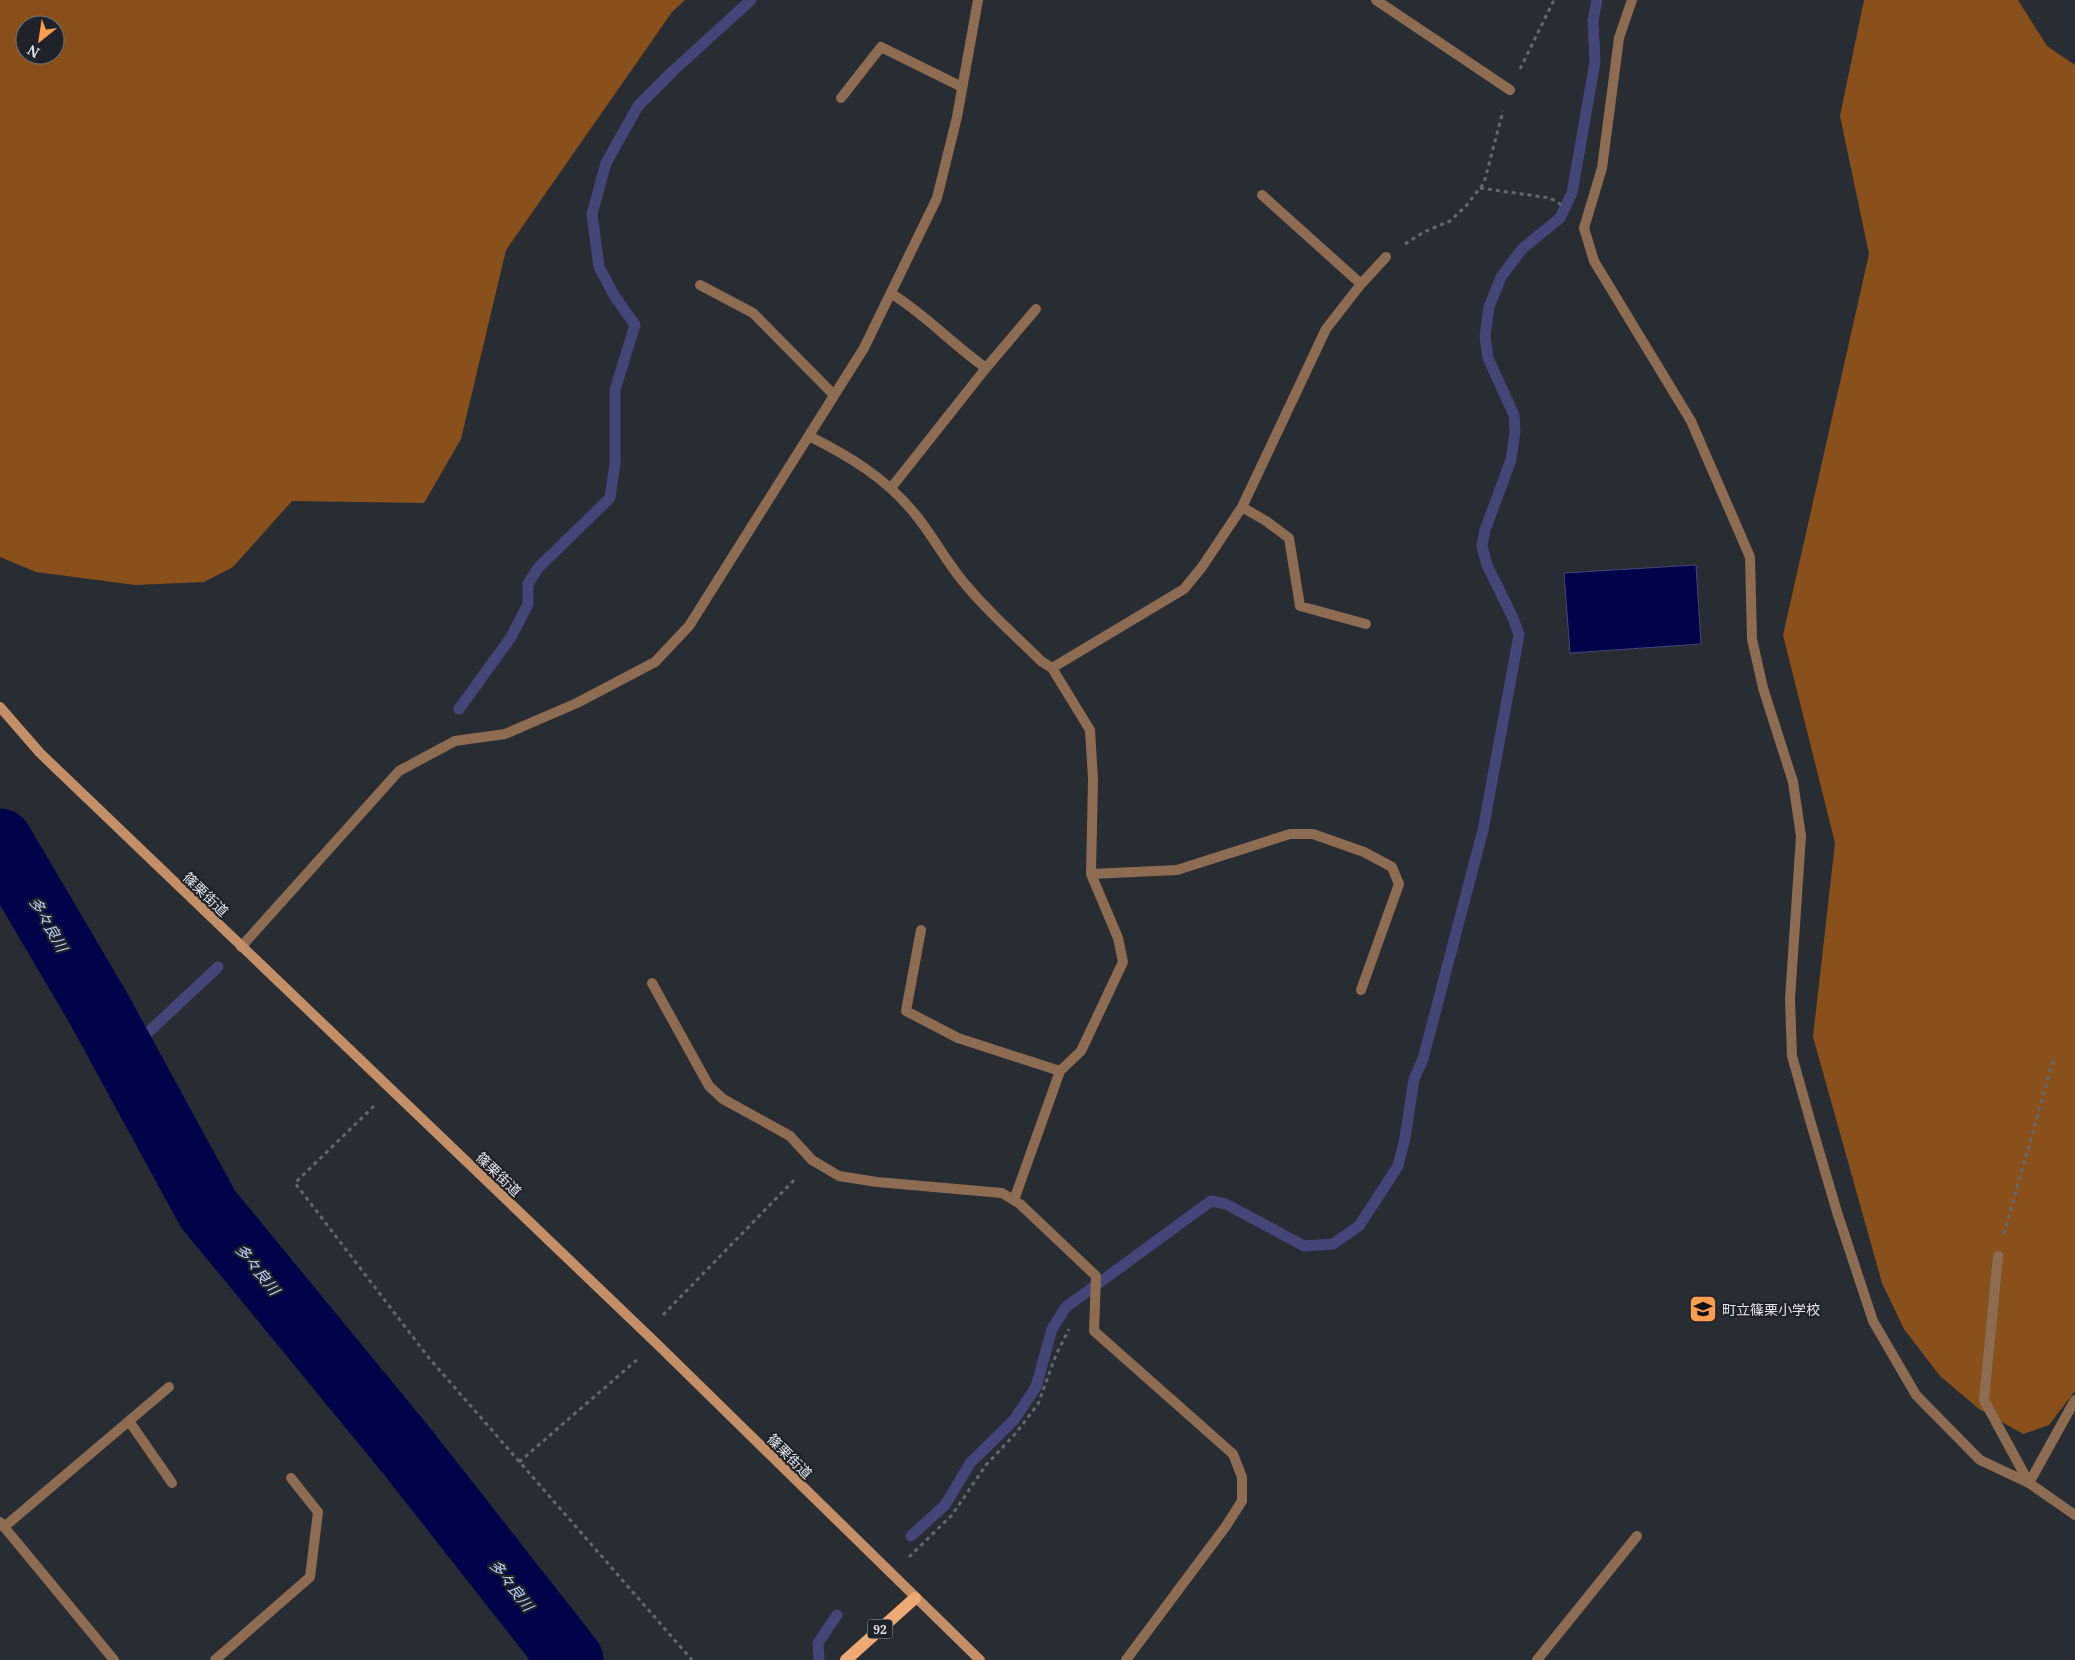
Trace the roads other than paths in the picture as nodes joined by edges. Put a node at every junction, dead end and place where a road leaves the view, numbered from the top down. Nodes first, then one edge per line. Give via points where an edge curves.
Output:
1 (978, 0) edge
2 (1376, 0) edge
3 (1632, 0) edge
4 (962, 87) junction
5 (1510, 90) road end
6 (841, 98) dead end
7 (1262, 195) dead end
8 (1386, 257) road end
9 (1361, 284) junction
10 (700, 285) dead end
11 (892, 294) junction
12 (1036, 309) dead end
13 (986, 368) junction
14 (834, 395) junction
15 (809, 436) junction
16 (891, 488) junction
17 (1242, 508) junction
18 (1366, 624) dead end
19 (1052, 668) junction
20 (0, 707) edge
21 (1091, 874) junction
22 (921, 930) dead end
23 (242, 946) junction
24 (652, 983) dead end
25 (1361, 990) dead end
26 (1060, 1071) junction
27 (1014, 1200) junction
28 (1998, 1256) road end
29 (169, 1386) dead end
30 (2075, 1400) edge
31 (128, 1421) junction
32 (291, 1478) dead end
33 (172, 1483) dead end
34 (2029, 1484) junction
35 (2075, 1515) edge
36 (2, 1524) edge
37 (1637, 1536) dead end
38 (915, 1598) junction
39 (114, 1660) edge
40 (215, 1660) edge
41 (846, 1660) edge
42 (980, 1660) edge
43 (1126, 1660) edge
44 (1537, 1660) edge

1 - 4 street
2 - 5 street
3 - 34 street via 1618,38 1602,168 1584,228 1594,261 1691,421 1750,557 1752,639 1763,688 1793,782 1801,836 1790,999 1792,1056 1837,1212 1873,1321 1916,1395 1980,1460
4 - 6 street via 881,47
4 - 11 street via 937,198
7 - 9 street
8 - 9 street
9 - 17 street via 1326,329
10 - 14 street via 753,313
11 - 13 street
11 - 14 street via 864,348
12 - 13 street
13 - 16 street
14 - 15 street
15 - 16 street via 868,469
15 - 23 street via 689,626 655,662 577,703 514,731 455,741 399,771
16 - 19 street via 915,514 966,586
17 - 18 street via 1289,538 1300,606
17 - 19 street via 1184,589
19 - 21 street via 1090,730 1093,779
20 - 23 main road, 篠栗街道 via 40,753
21 - 25 street via 1177,870 1290,834 1312,834 1364,852 1392,867 1399,884
21 - 26 street via 1118,938 1123,962 1081,1051
22 - 26 street via 906,1011 958,1038
23 - 38 main road, 篠栗街道 via 656,1343
24 - 27 street via 709,1086 723,1099 790,1136 812,1160 839,1176 1002,1193
26 - 27 street
27 - 43 street via 1096,1276 1094,1331 1232,1454 1242,1477 1242,1501
28 - 34 street via 1984,1400
29 - 31 street
30 - 34 street
31 - 33 street
31 - 36 street
32 - 40 street via 318,1512 310,1576
34 - 35 street
36 - 39 street
37 - 44 street
38 - 41 main road, 92
38 - 42 main road, 篠栗街道

